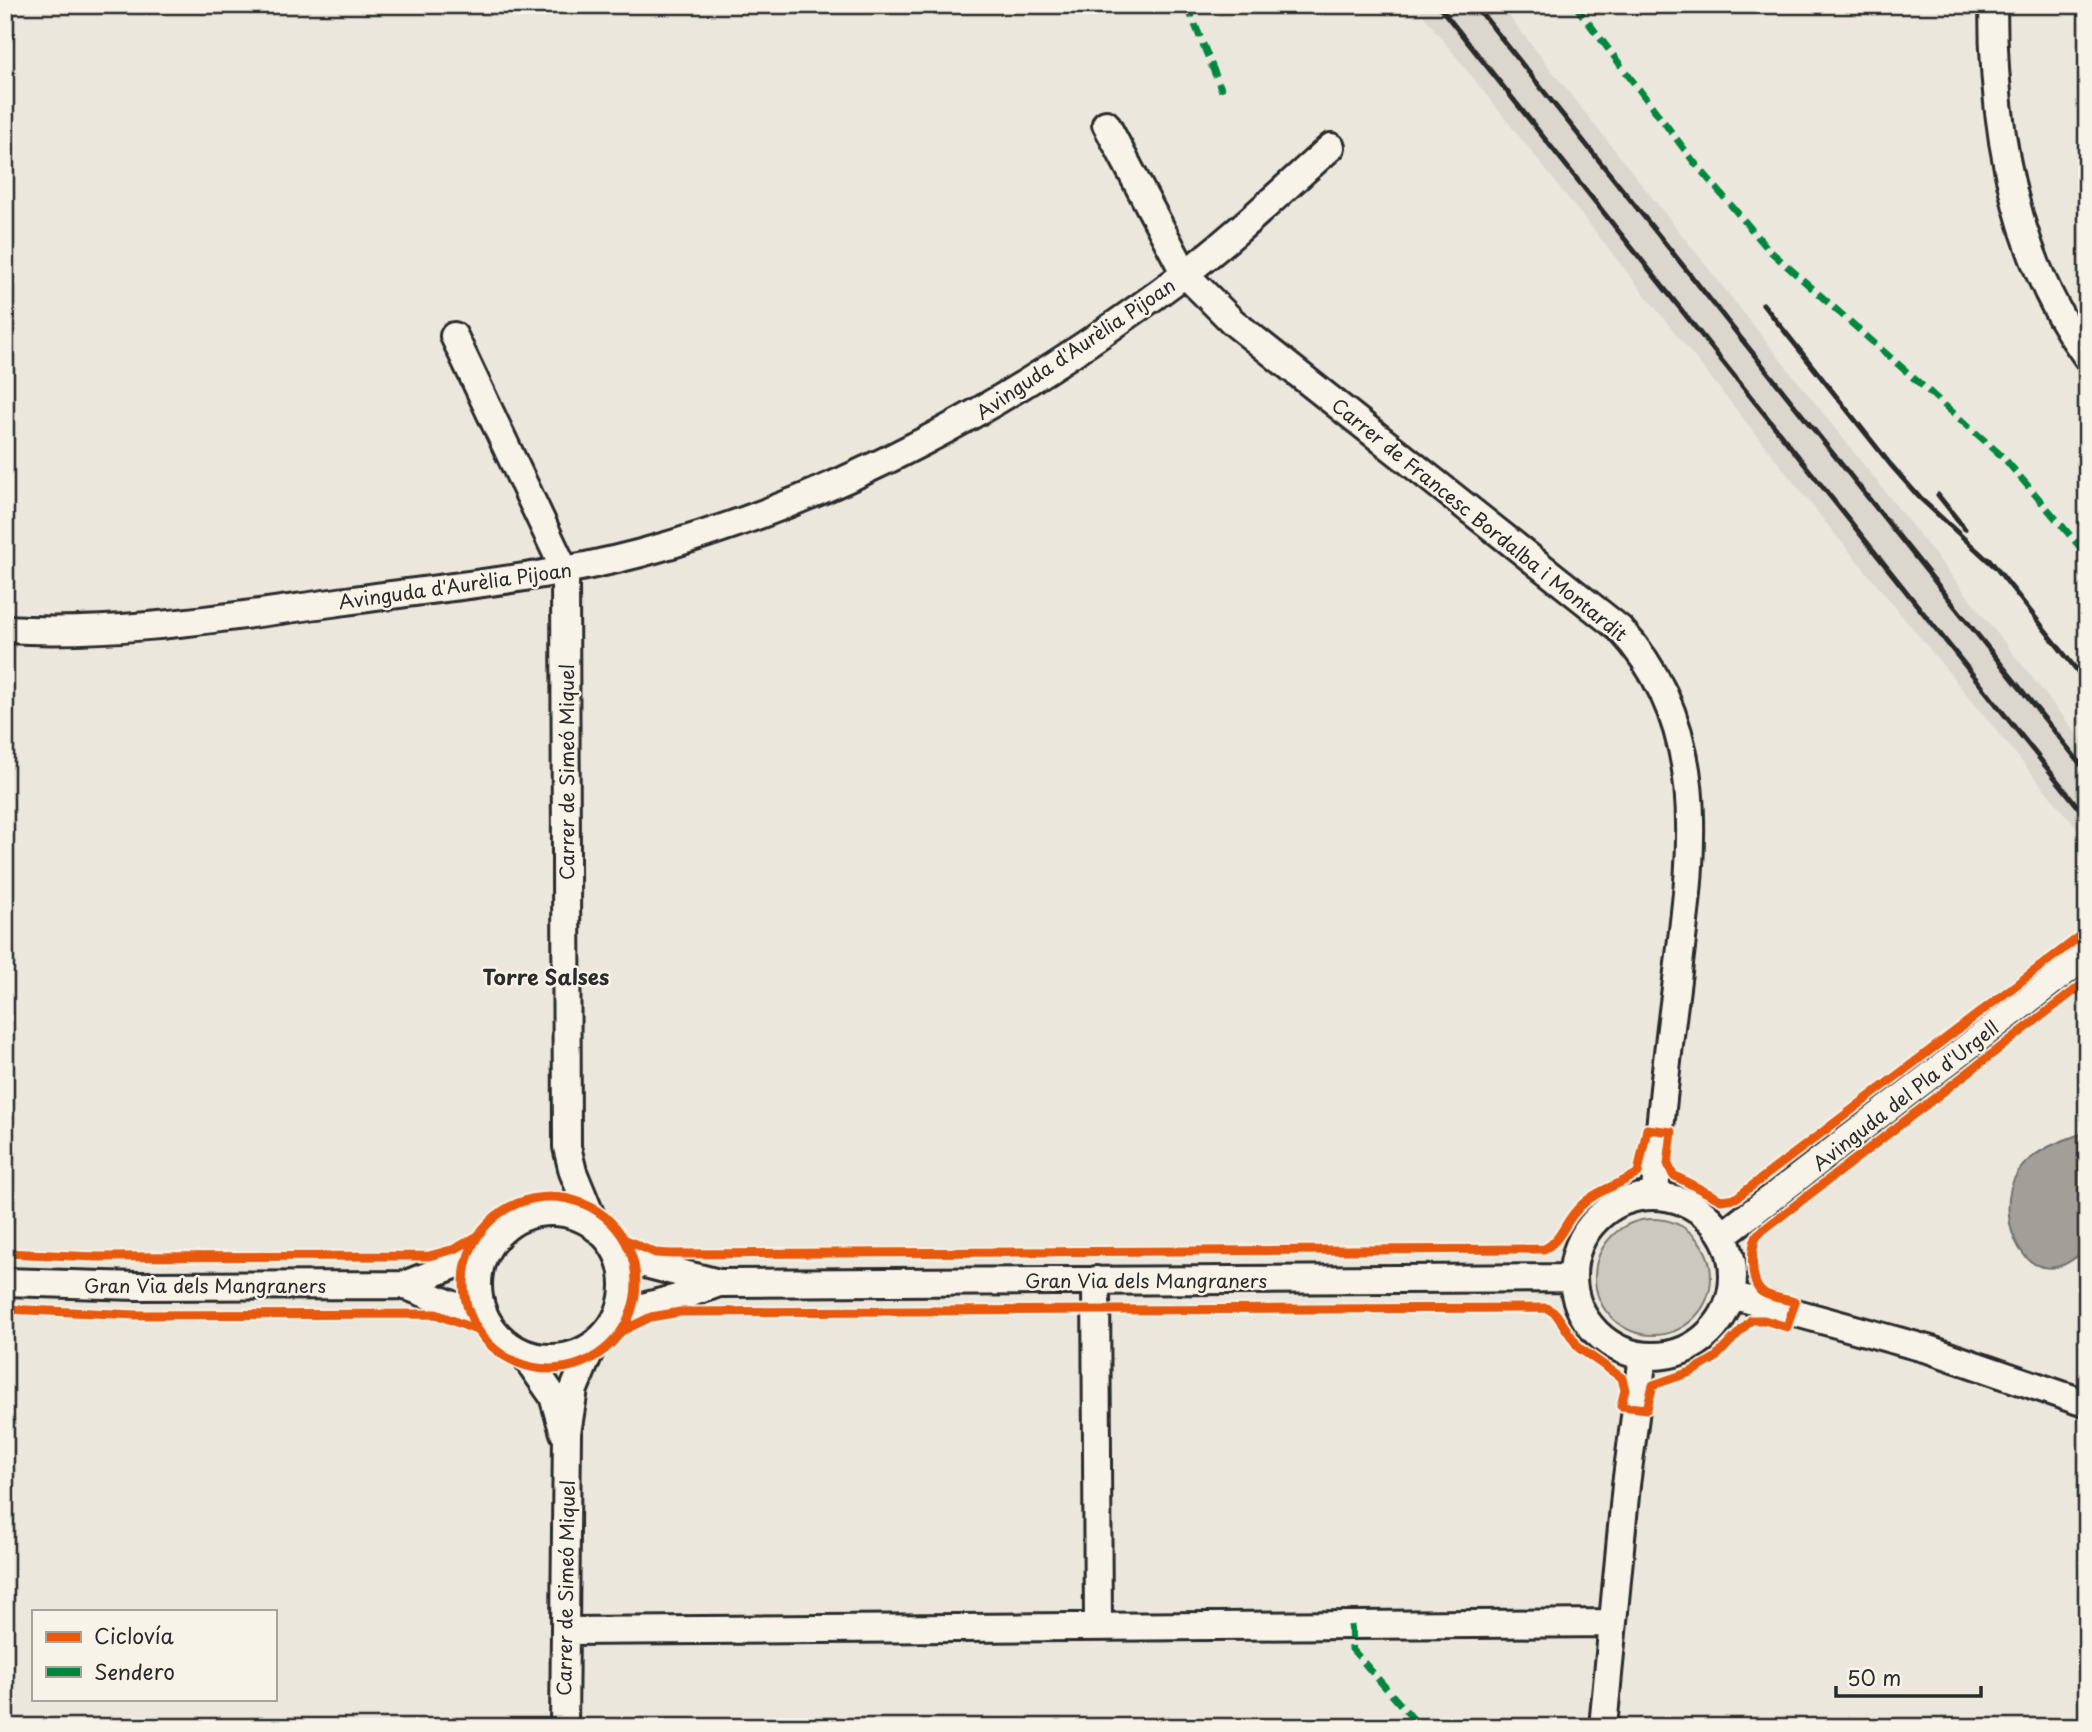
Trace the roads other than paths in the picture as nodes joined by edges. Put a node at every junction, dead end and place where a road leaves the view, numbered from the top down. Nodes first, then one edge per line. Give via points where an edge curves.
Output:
1 (1993, 5) edge
2 (1107, 124) dead end
3 (1331, 147) dead end
4 (1185, 274) junction
5 (454, 336) dead end
6 (2085, 351) edge
7 (565, 571) junction
8 (5, 629) edge
9 (2087, 955) edge
10 (1655, 1195) junction
11 (596, 1228) junction
12 (1723, 1236) junction
13 (615, 1250) junction
14 (485, 1253) junction
15 (1572, 1278) junction
16 (1096, 1280) junction
17 (5, 1282) edge
18 (719, 1283) junction
19 (404, 1285) junction
20 (1731, 1295) junction
21 (619, 1313) junction
22 (485, 1318) junction
23 (593, 1346) junction
24 (523, 1353) junction
25 (1643, 1356) junction
26 (2079, 1401) dead end
27 (566, 1449) junction
28 (1612, 1623) junction
29 (1098, 1627) junction
30 (565, 1631) junction
31 (564, 1727) edge
32 (1603, 1727) edge

1 - 6 street via 1997,103 2011,186 2041,274
2 - 4 street, Carrer de Francesc Bordalba i Montardit
3 - 4 street, Avinguda d'Aurèlia Pijoan
4 - 7 street, Avinguda d'Aurèlia Pijoan via 1016,391 897,458 736,523
4 - 10 street, Carrer de Francesc Bordalba i Montardit via 1233,322 1620,629 1657,680 1688,781 1692,850
5 - 7 street, Carrer de Simeó Miquel
7 - 8 street, Avinguda d'Aurèlia Pijoan via 159,625
7 - 11 street, Carrer de Simeó Miquel via 567,1147
9 - 12 street, Avinguda del Pla d'Urgell
10 - 12 street via 1695,1206
10 - 15 street via 1613,1205 1596,1218 1574,1256
11 - 13 street, Gran Via dels Mangraners
11 - 14 street, Gran Via dels Mangraners via 576,1216 542,1213 509,1225
12 - 20 street via 1732,1265
13 - 18 street, Gran Via dels Mangraners via 637,1262
13 - 21 street, Gran Via dels Mangraners via 625,1284
14 - 19 street, Gran Via dels Mangraners
14 - 22 street, Gran Via dels Mangraners via 478,1284
15 - 16 street, Gran Via dels Mangraners
15 - 25 street via 1582,1314 1593,1329 1615,1346
16 - 18 street, Gran Via dels Mangraners
16 - 29 street
17 - 19 street, Gran Via dels Mangraners
18 - 21 street, Gran Via dels Mangraners
19 - 22 street, Gran Via dels Mangraners
20 - 25 street via 1713,1329 1698,1342 1681,1351
20 - 26 street via 1931,1350
21 - 23 street, Gran Via dels Mangraners
22 - 24 street, Gran Via dels Mangraners via 507,1345
23 - 24 street via 559,1358
23 - 27 street, Carrer de Simeó Miquel via 574,1389
24 - 27 street, Carrer de Simeó Miquel via 553,1396
25 - 28 street
27 - 30 street, Carrer de Simeó Miquel
28 - 29 street
28 - 32 street
29 - 30 street
30 - 31 street, Carrer de Simeó Miquel

